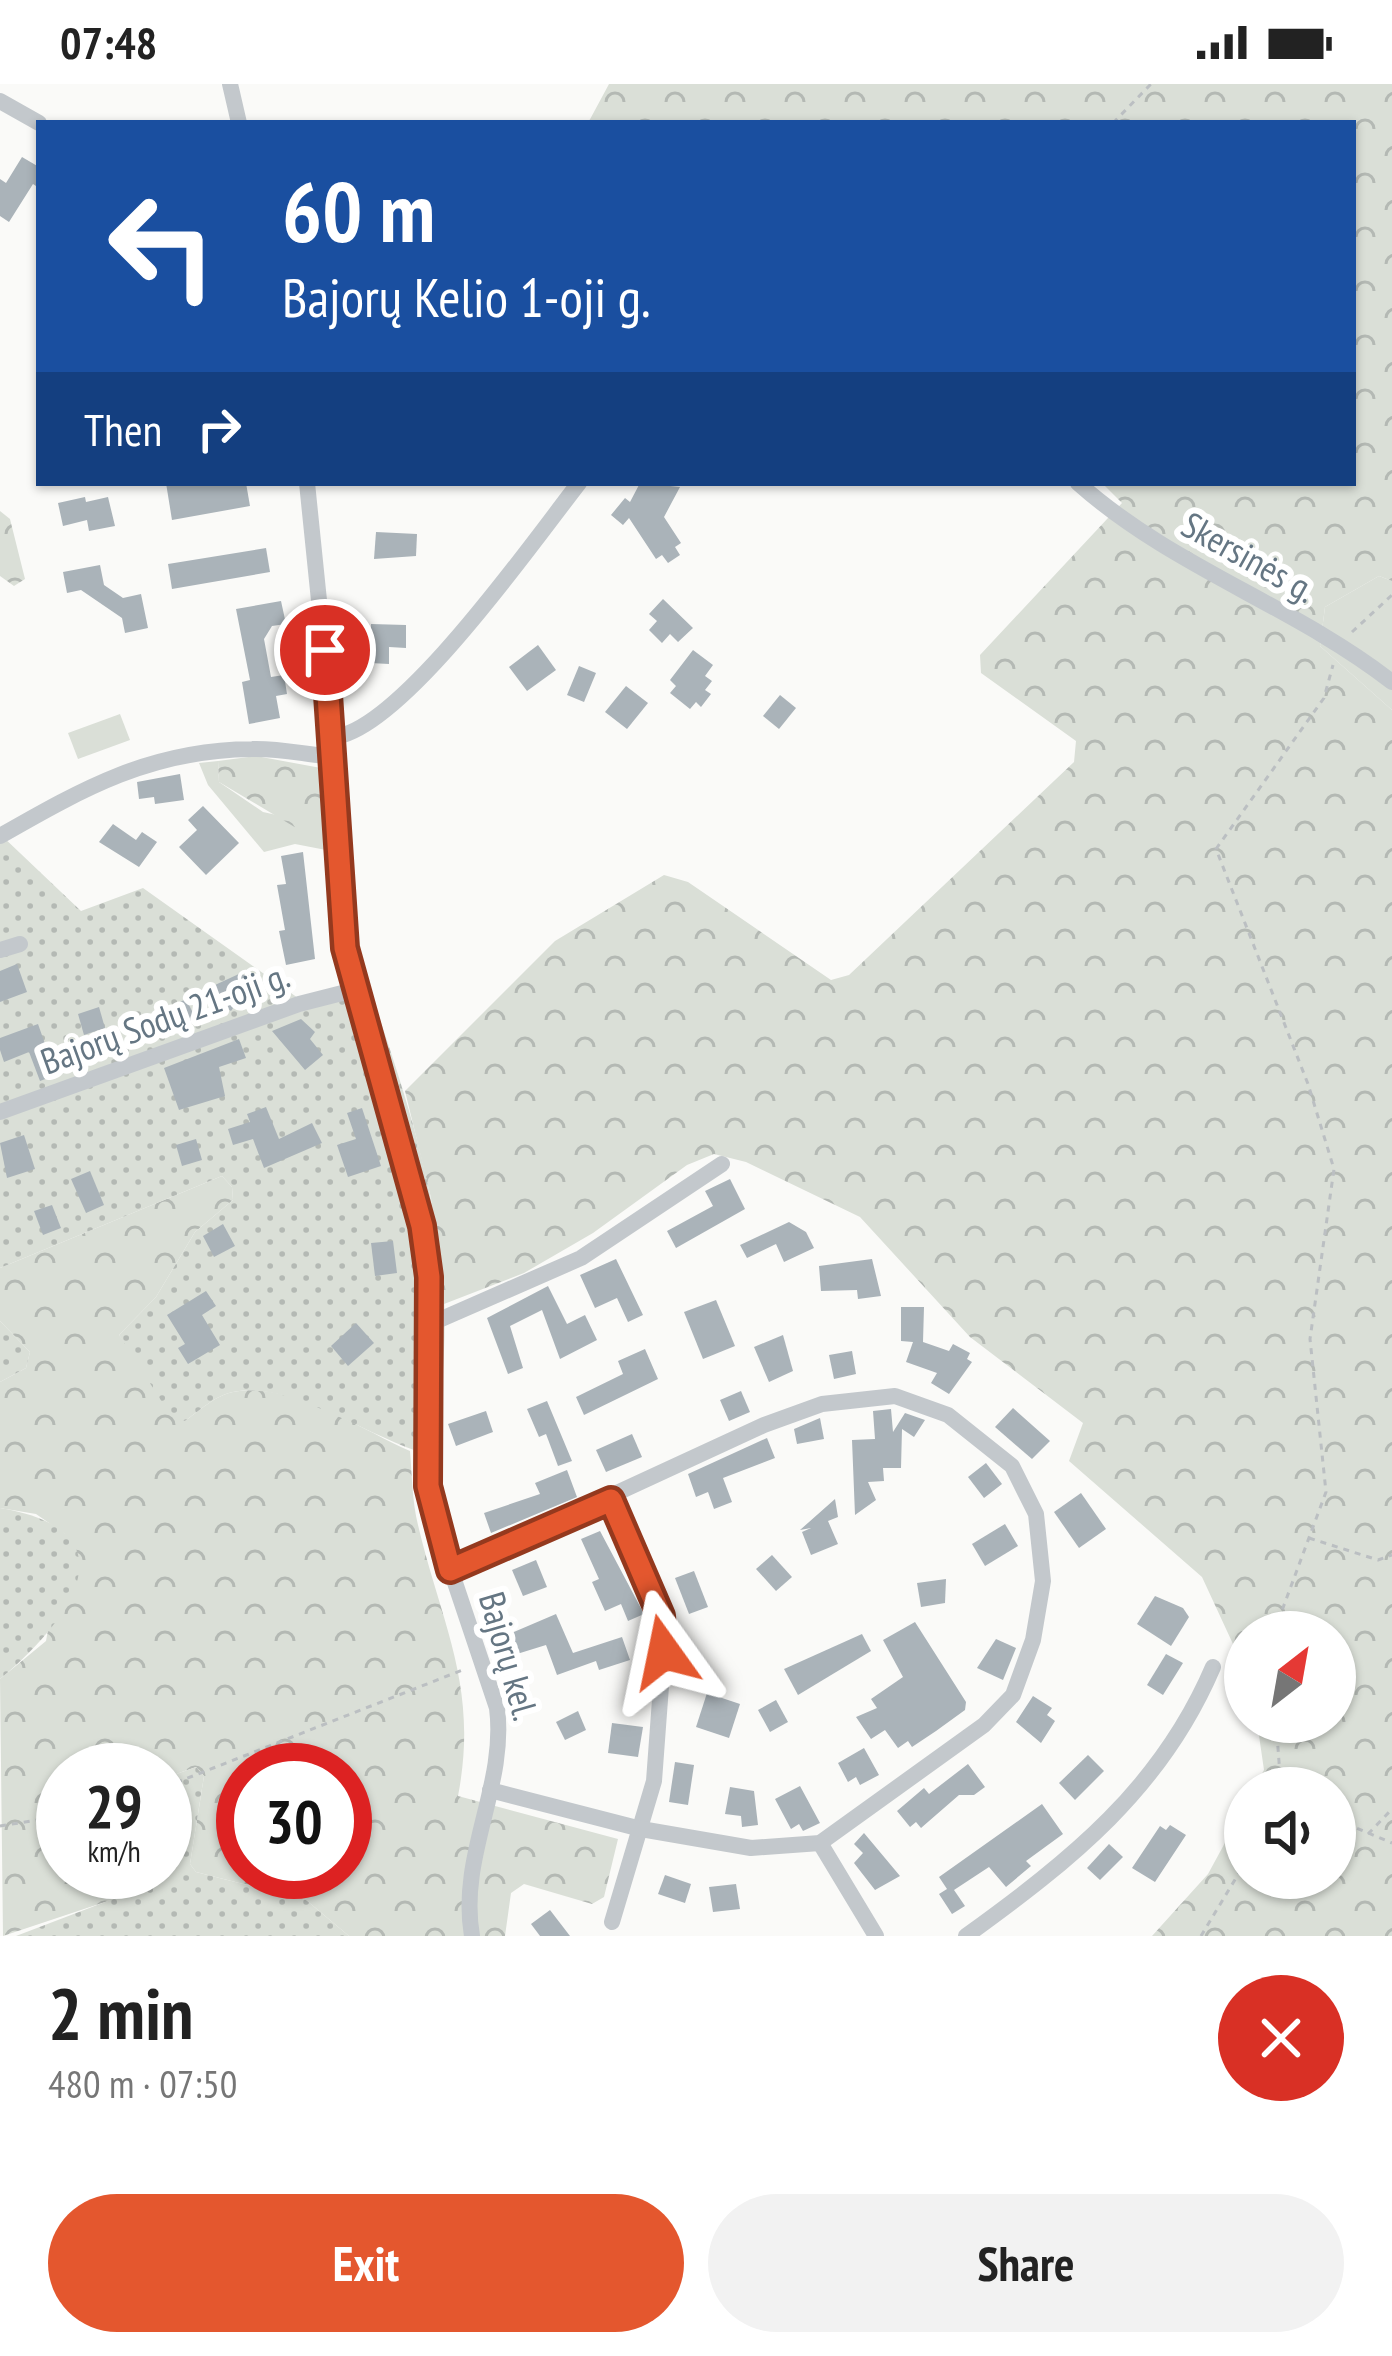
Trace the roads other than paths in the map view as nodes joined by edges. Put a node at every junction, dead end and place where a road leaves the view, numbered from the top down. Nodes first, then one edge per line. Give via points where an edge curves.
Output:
1 (230, 84) edge
2 (0, 101) edge
3 (237, 120) edge
4 (36, 121) edge
5 (307, 486) edge
6 (577, 486) edge
7 (1081, 486) edge
8 (1392, 682) edge
9 (333, 736) junction
10 (335, 757) junction
11 (0, 836) edge
12 (20, 944) dead end
13 (0, 950) edge
14 (353, 990) junction
15 (0, 1112) edge
16 (722, 1163) dead end
17 (430, 1324) junction
18 (611, 1500) junction
19 (450, 1570) junction
20 (1213, 1667) dead end
21 (490, 1790) junction
22 (641, 1829) junction
23 (820, 1843) junction
24 (612, 1922) dead end
25 (472, 1936) edge
26 (876, 1936) edge
27 (966, 1936) edge

1 - 3 street
2 - 4 street
5 - 9 street, Bajorų kel.
6 - 9 street via 438,659 357,731
7 - 8 street, Skersinės g. via 1128,528 1340,644
9 - 10 street, Bajorų kel.
10 - 11 street via 249,749 134,767 62,797
10 - 14 street, Bajorų kel. via 340,908
12 - 13 street
14 - 15 street, Bajorų Sodų 21-oji g.
14 - 17 street, Bajorų kel. via 412,1183
16 - 17 street via 580,1258
17 - 19 street, Bajorų kel. via 428,1486
18 - 19 street
18 - 22 street via 665,1632 654,1781
18 - 23 street via 783,1418 822,1404 896,1396 947,1415 1012,1466 1036,1514 1043,1581 1012,1695 984,1725
19 - 21 street, Bajorų kel. via 500,1735
20 - 27 street via 1175,1743 1112,1822
21 - 22 street
21 - 25 street, Bajorų kel. via 473,1858
22 - 23 street via 751,1848
22 - 24 street
23 - 26 street

